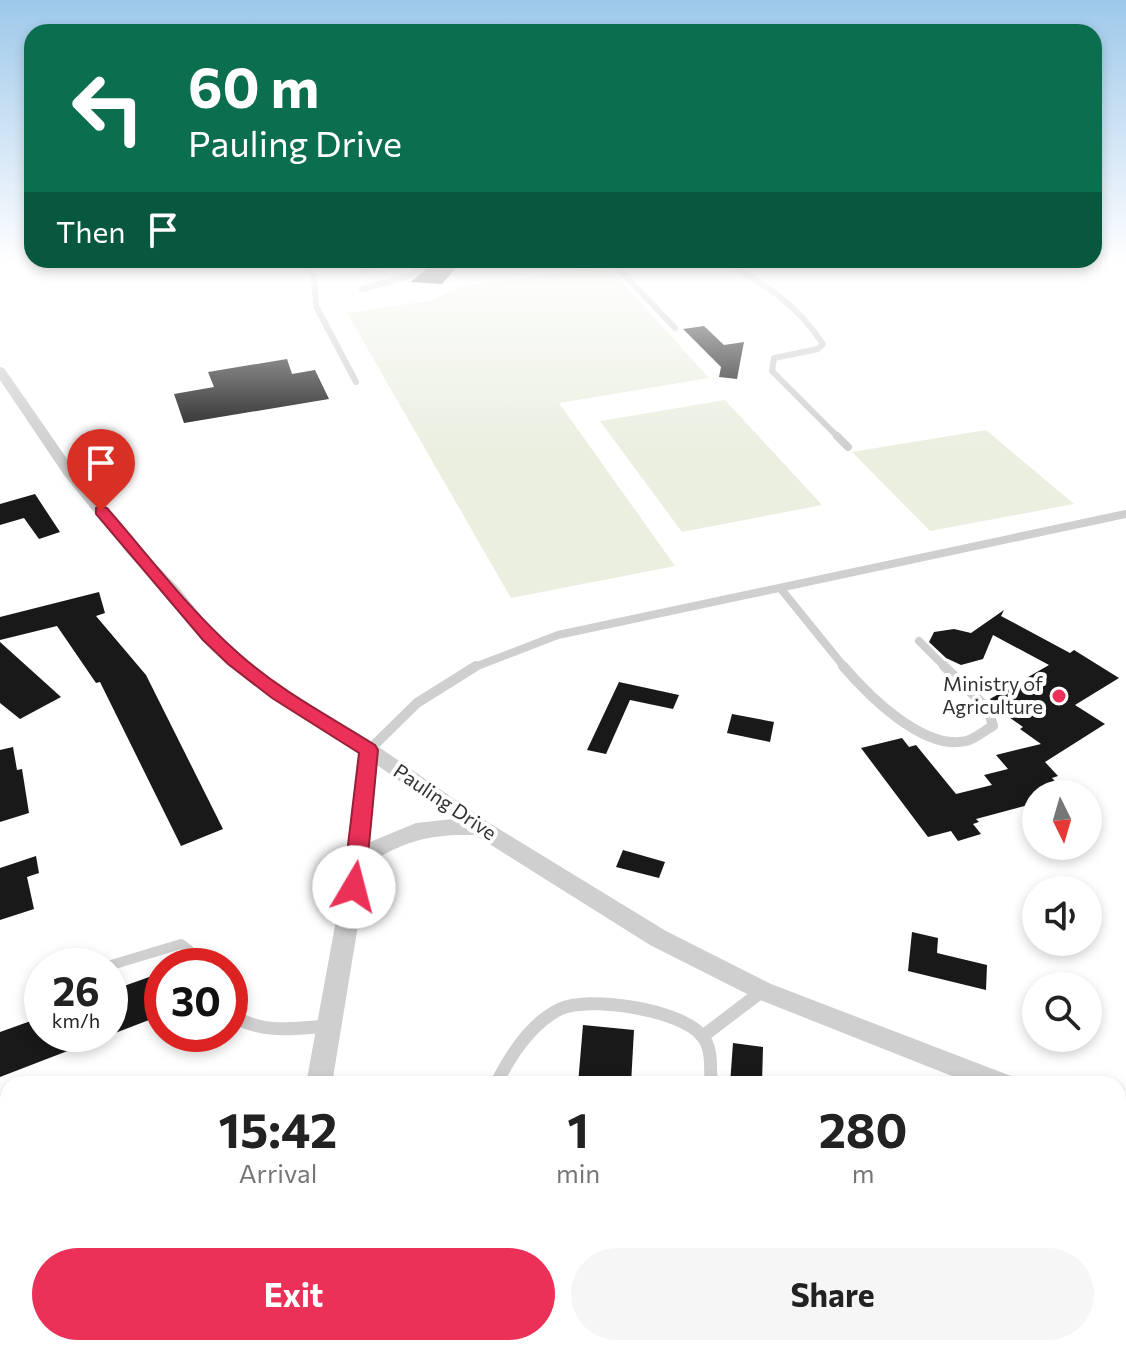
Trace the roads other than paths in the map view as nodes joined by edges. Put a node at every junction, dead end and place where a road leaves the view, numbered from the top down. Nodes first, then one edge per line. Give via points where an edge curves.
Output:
1 (325, 323) edge
2 (670, 323) edge
3 (806, 323) edge
4 (675, 328) dead end
5 (0, 371) edge
6 (356, 382) dead end
7 (848, 447) dead end
8 (1126, 514) edge
9 (781, 589) junction
10 (919, 641) dead end
11 (369, 750) junction
12 (479, 827) junction
13 (358, 860) junction
14 (168, 948) edge
15 (186, 948) edge
16 (763, 991) junction
17 (248, 1024) edge
18 (330, 1026) junction
19 (703, 1036) junction
20 (321, 1076) edge
21 (501, 1076) edge
22 (710, 1076) edge
23 (971, 1076) edge

1 - 6 lane
2 - 4 lane
3 - 7 lane via 823,344 774,358 772,371
5 - 11 street, Pauling Drive via 69,472 209,637 278,694
8 - 9 lane
9 - 10 lane via 879,706 952,742 985,733 993,726 988,709
9 - 11 lane via 558,635 488,658 428,694
11 - 12 street, Pauling Drive
11 - 13 street
12 - 13 street via 418,828
12 - 16 street, Pauling Drive via 658,938
13 - 18 street
14 - 15 lane
16 - 19 lane
16 - 23 street, Pauling Drive
17 - 18 lane via 273,1029
18 - 20 street
19 - 21 lane via 692,1024 618,1004 565,1006 521,1045
19 - 22 lane

